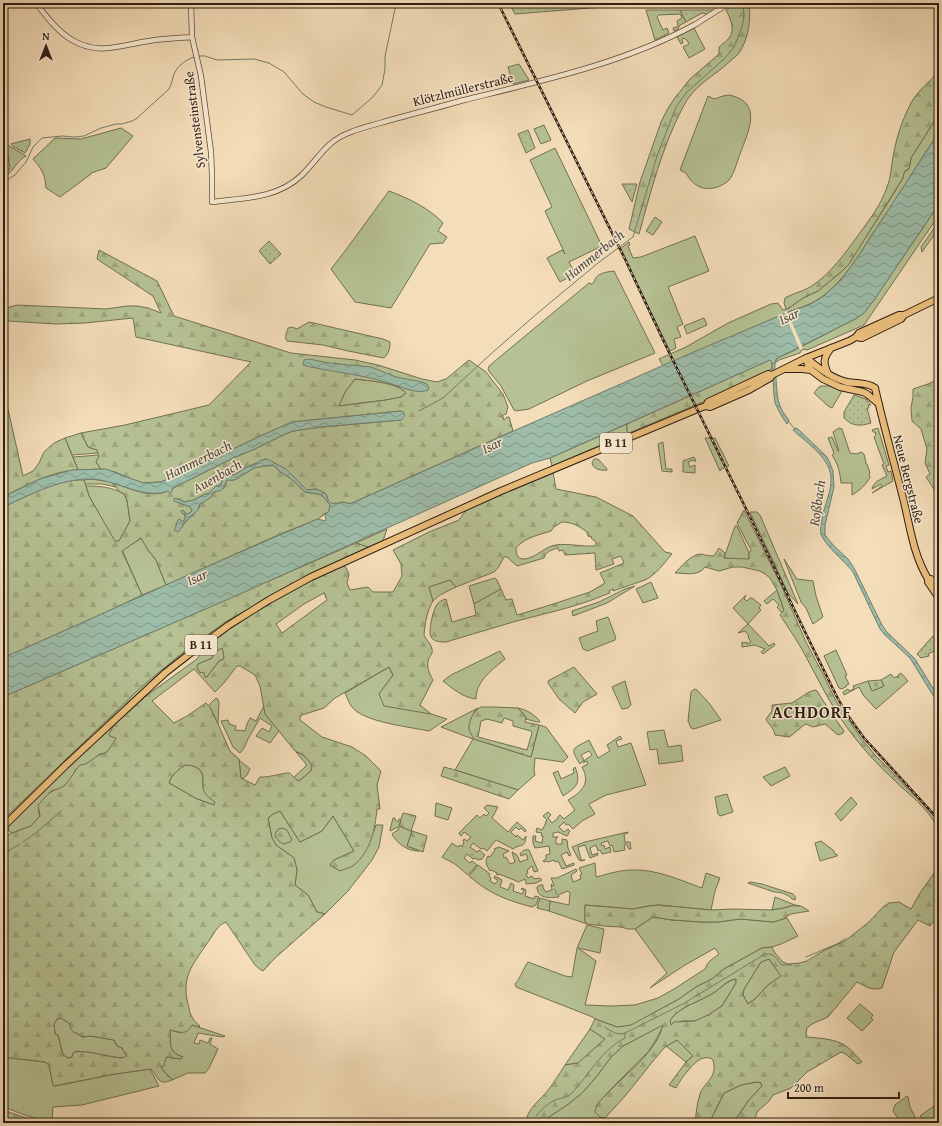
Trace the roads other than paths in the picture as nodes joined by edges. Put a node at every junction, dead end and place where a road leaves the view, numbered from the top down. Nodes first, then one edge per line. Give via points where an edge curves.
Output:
1 (36, 3) edge
2 (191, 3) edge
3 (729, 3) edge
4 (192, 37) junction
5 (212, 202) joint
6 (939, 298) edge
7 (831, 348) junction
8 (806, 358) junction
9 (782, 370) junction
10 (811, 370) junction
11 (828, 374) junction
12 (874, 388) junction
13 (851, 389) junction
14 (878, 404) junction
15 (937, 589) edge
16 (939, 598) edge
17 (3, 827) edge

1 - 4 street via 63,33 88,47 109,49 150,40
2 - 4 street, Sylvensteinstraße
3 - 5 street, Klötzlmüllerstraße via 675,34 596,65 350,132 335,139 302,175 282,189 254,198
4 - 5 street, Sylvensteinstraße via 201,76 211,152
6 - 7 main road via 863,337
7 - 8 main road, B 11
7 - 11 main road via 824,360
8 - 9 main road, B 11
8 - 10 main road
8 - 11 main road
9 - 10 main road
9 - 17 main road, B 11 via 763,376 708,402 706,406 507,488 311,577 269,600 229,625 165,673
10 - 13 main road via 833,384
11 - 12 main road via 847,382
12 - 13 main road
12 - 14 main road, Neue Bergstraße
13 - 14 main road via 867,394
14 - 15 main road, Neue Bergstraße via 915,552 928,579 931,579
15 - 16 main road

